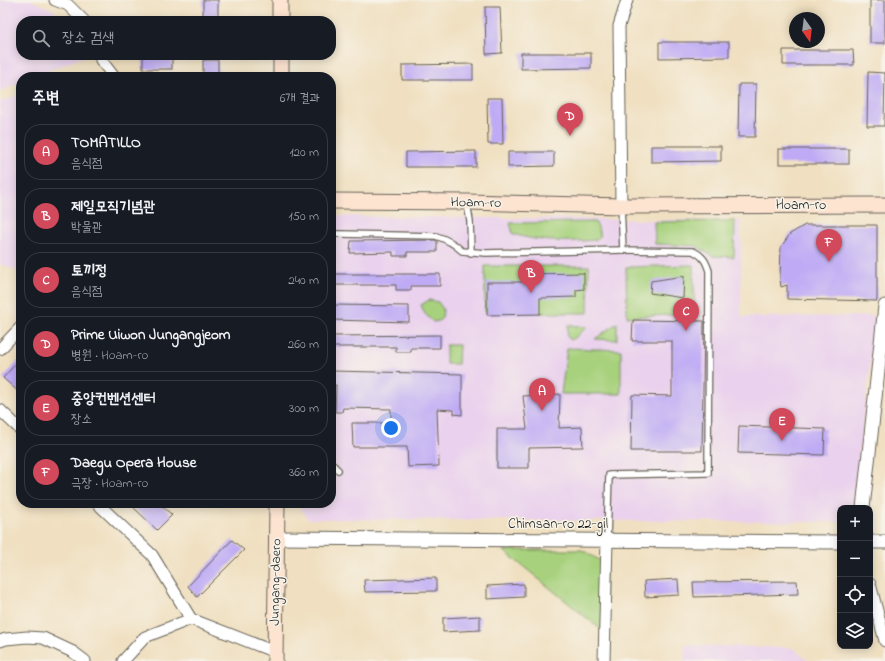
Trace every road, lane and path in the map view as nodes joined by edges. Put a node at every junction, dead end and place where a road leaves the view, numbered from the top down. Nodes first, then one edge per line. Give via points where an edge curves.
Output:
1 (55, 0) edge
2 (280, 0) edge
3 (627, 0) edge
4 (79, 16) edge
5 (280, 16) edge
6 (101, 60) edge
7 (280, 60) edge
8 (110, 72) edge
9 (281, 72) edge
10 (336, 201) edge
11 (467, 202) junction
12 (885, 205) edge
13 (621, 206) junction
14 (336, 234) edge
15 (623, 250) junction
16 (471, 253) junction
17 (885, 306) edge
18 (16, 331) edge
19 (0, 349) edge
20 (0, 410) edge
21 (16, 425) edge
22 (863, 505) edge
23 (102, 508) edge
24 (277, 508) edge
25 (277, 538) junction
26 (607, 540) junction
27 (837, 542) edge
28 (873, 542) edge
29 (885, 542) edge
30 (873, 595) edge
31 (191, 619) junction
32 (0, 641) edge
33 (885, 641) edge
34 (275, 656) edge
35 (85, 661) edge
36 (123, 661) edge
37 (604, 661) edge

1 - 4 street via 68,5
2 - 5 main road
3 - 13 street via 619,26
6 - 8 street
7 - 9 main road
10 - 11 main road, Hoam-ro
11 - 13 main road, Hoam-ro
11 - 16 lane
12 - 13 main road, Hoam-ro
13 - 15 lane
14 - 16 lane via 436,236 444,238 462,251
15 - 16 lane
15 - 26 lane via 693,251 706,261 709,271 708,473 609,475
17 - 22 street
18 - 19 street
20 - 21 street
23 - 31 street via 152,555
24 - 25 main road, Jungang-daero
25 - 26 street, Chimsan-ro 22-gil
25 - 34 main road, Jungang-daero
26 - 27 street, Chimsan-ro 22-gil
26 - 37 street
28 - 29 street
30 - 33 street
31 - 34 street
31 - 36 street via 145,637
32 - 35 street via 27,637 43,638 73,652

